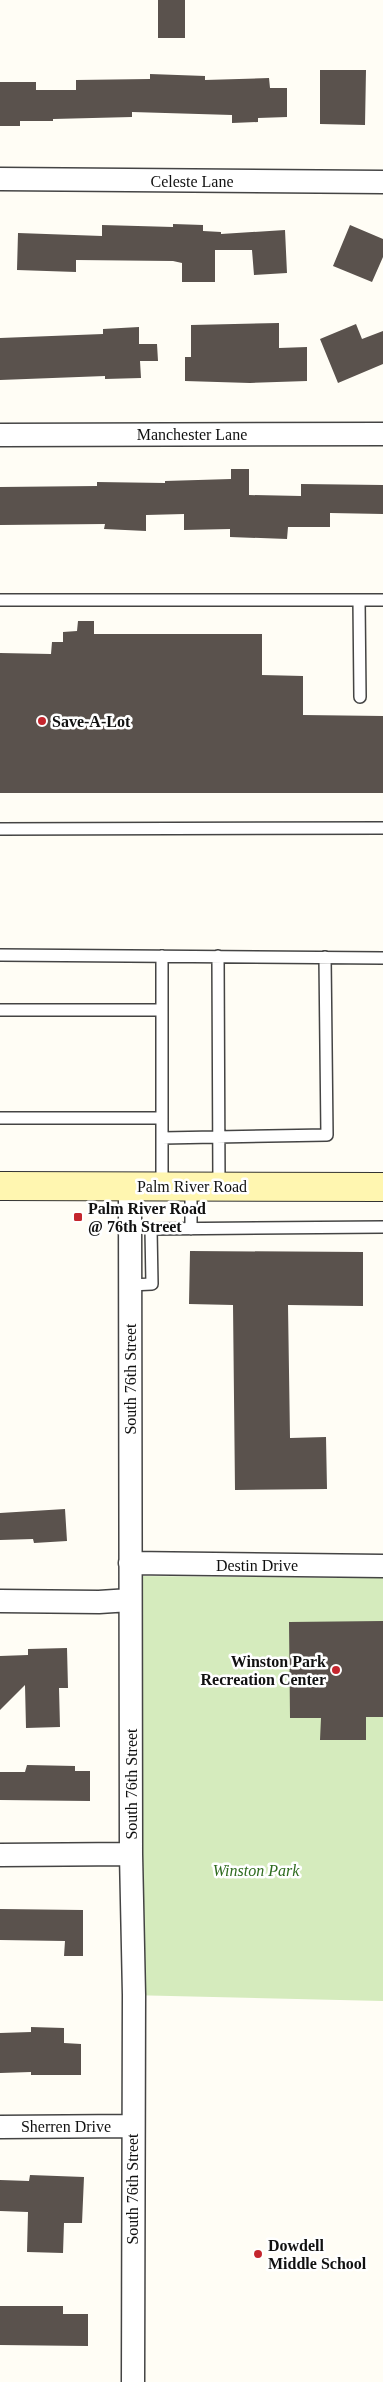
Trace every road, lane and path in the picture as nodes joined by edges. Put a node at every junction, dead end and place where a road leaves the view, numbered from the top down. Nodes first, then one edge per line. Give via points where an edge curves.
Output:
1 (0, 179) edge
2 (383, 182) edge
3 (0, 434) edge
4 (383, 434) edge
5 (0, 600) edge
6 (359, 600) junction
7 (383, 600) edge
8 (360, 697) dead end
9 (383, 828) edge
10 (0, 829) edge
11 (0, 955) edge
12 (162, 956) junction
13 (218, 956) junction
14 (325, 957) junction
15 (383, 958) edge
16 (0, 1010) edge
17 (162, 1010) junction
18 (0, 1118) edge
19 (162, 1118) junction
20 (162, 1138) junction
21 (218, 1139) junction
22 (0, 1186) edge
23 (130, 1186) junction
24 (162, 1186) junction
25 (191, 1186) junction
26 (218, 1186) junction
27 (383, 1187) edge
28 (383, 1227) edge
29 (191, 1229) junction
30 (140, 1230) junction
31 (130, 1564) junction
32 (383, 1566) edge
33 (130, 1600) junction
34 (0, 1601) edge
35 (131, 1854) junction
36 (0, 1855) edge
37 (132, 2126) junction
38 (0, 2127) edge
39 (133, 2382) edge

1 - 2 street, Celeste Lane
3 - 4 street, Manchester Lane
5 - 6 lane
6 - 7 lane
6 - 8 lane
9 - 10 lane
11 - 12 lane
12 - 13 lane
12 - 17 lane
13 - 14 lane
13 - 21 lane
14 - 15 lane
14 - 21 lane via 327,1135
16 - 17 lane
17 - 19 lane
18 - 19 lane
19 - 20 lane
20 - 21 lane
20 - 24 lane
21 - 26 lane
22 - 23 street, Palm River Road
23 - 24 street, Palm River Road
23 - 30 street, South 76th Street
24 - 25 street, Palm River Road
25 - 26 street, Palm River Road
25 - 29 lane
26 - 27 street, Palm River Road
28 - 29 lane
29 - 30 lane
30 - 31 street, South 76th Street via 130,1286
31 - 32 street, Destin Drive
31 - 33 street, South 76th Street
33 - 34 street
33 - 35 street, South 76th Street
35 - 36 street
35 - 37 street, South 76th Street
37 - 38 street, Sherren Drive
37 - 39 street, South 76th Street

